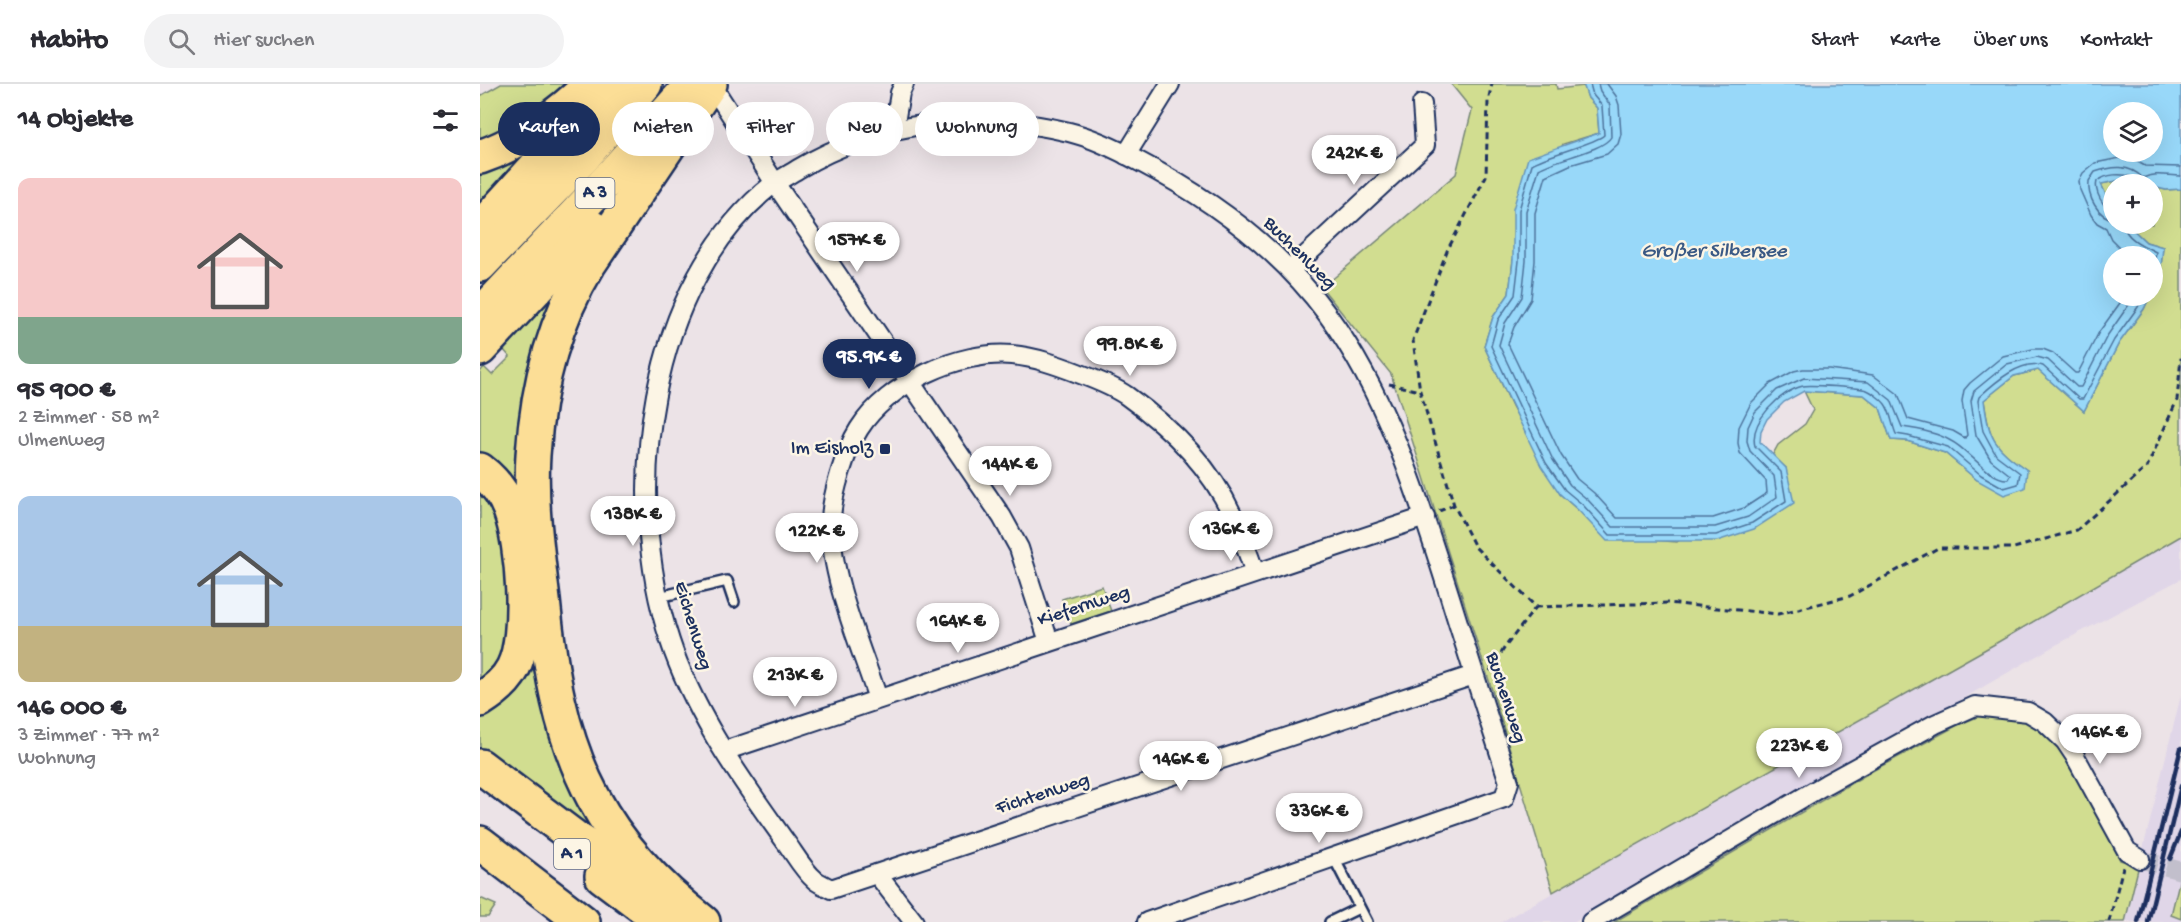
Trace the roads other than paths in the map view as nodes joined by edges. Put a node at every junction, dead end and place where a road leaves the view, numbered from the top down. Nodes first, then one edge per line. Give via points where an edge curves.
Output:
1 (591, 84) edge
2 (612, 84) edge
3 (645, 84) edge
4 (710, 84) edge
5 (904, 84) edge
6 (1170, 84) edge
7 (685, 102) edge
8 (898, 102) edge
9 (1422, 104) dead end
10 (903, 127) edge
11 (826, 154) edge
12 (1126, 155) junction
13 (632, 156) edge
14 (644, 156) edge
15 (653, 156) edge
16 (480, 157) edge
17 (775, 183) junction
18 (480, 228) edge
19 (480, 265) edge
20 (1290, 270) junction
21 (480, 315) edge
22 (480, 349) edge
23 (909, 383) junction
24 (480, 470) edge
25 (1425, 517) junction
26 (1256, 573) junction
27 (659, 597) junction
28 (734, 602) dead end
29 (1049, 642) junction
30 (1474, 675) junction
31 (878, 699) junction
32 (480, 700) edge
33 (724, 751) junction
34 (480, 766) edge
35 (480, 787) edge
36 (480, 843) edge
37 (2134, 855) tunnel mouth
38 (1334, 858) junction
39 (480, 861) edge
40 (877, 874) junction
41 (831, 889) joint
42 (549, 896) junction
43 (1359, 908) junction
44 (669, 911) edge
45 (582, 922) edge
46 (703, 922) edge
47 (914, 922) edge
48 (1147, 922) edge
49 (1330, 922) edge
50 (1366, 922) edge
51 (1591, 922) edge

1 - 16 highway via 525,136
2 - 18 highway
3 - 19 highway, A 3 via 581,160
4 - 7 highway
4 - 17 street
5 - 8 street
6 - 12 street
9 - 20 street via 1425,145
10 - 12 street, Buchenweg via 934,122 1021,124 1071,132
11 - 17 street, Buchenweg
12 - 20 street, Buchenweg via 1182,184 1233,220
13 - 21 highway, A 3
14 - 22 highway via 565,261
15 - 44 highway via 575,289 560,323 540,404 533,454 534,508 546,631 568,739 592,796
17 - 23 street
17 - 27 street, Eichenweg via 739,217 715,247 690,291 668,346 654,403 648,461 648,524
20 - 25 street, Buchenweg via 1326,312 1370,383
23 - 26 street via 972,357 1011,355 1053,364 1125,395 1190,452 1219,490
23 - 29 street via 1002,517 1019,548
23 - 31 street via 881,403 858,429 846,456 831,519 836,573
24 - 32 highway via 499,489 512,518 524,611 513,668 499,686
25 - 26 street, Kiefernweg
25 - 30 street, Buchenweg
26 - 29 street, Kiefernweg
27 - 28 lane via 727,581
27 - 33 street, Eichenweg via 682,677
29 - 31 street, Kiefernweg
30 - 38 street, Buchenweg via 1509,782 1504,798
30 - 40 street, Fichtenweg
31 - 33 street, Kiefernweg
33 - 41 street, Eichenweg via 812,878
34 - 44 highway via 574,837 641,881
35 - 44 highway, A 1
36 - 42 highway, A 1
37 - 51 street via 2065,741 2045,722 2028,712 1976,706 1826,784
38 - 43 lane
38 - 48 street
39 - 42 highway via 497,874
40 - 41 street, Fichtenweg
40 - 47 street
42 - 45 highway, A 1
43 - 49 lane
43 - 50 lane
44 - 46 highway

